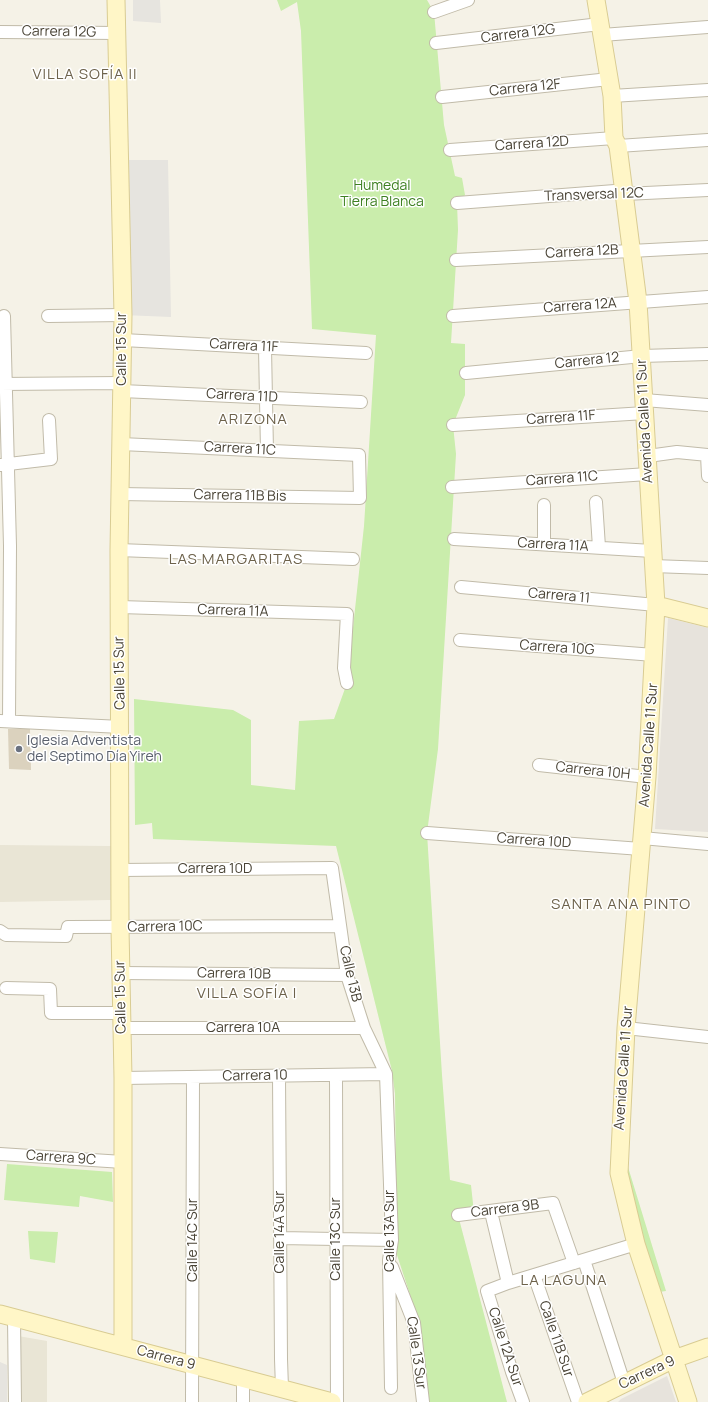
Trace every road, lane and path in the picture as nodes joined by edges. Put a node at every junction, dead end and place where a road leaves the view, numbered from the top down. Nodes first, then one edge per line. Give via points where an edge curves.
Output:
1 (116, 0) edge
2 (468, 0) edge
3 (596, 0) edge
4 (434, 12) dead end
5 (708, 27) edge
6 (601, 30) junction
7 (0, 32) edge
8 (118, 33) junction
9 (436, 44) dead end
10 (608, 79) junction
11 (708, 90) edge
12 (612, 96) junction
13 (442, 97) dead end
14 (708, 140) edge
15 (616, 142) junction
16 (450, 150) dead end
17 (708, 190) edge
18 (625, 194) junction
19 (457, 203) dead end
20 (708, 247) edge
21 (632, 250) junction
22 (456, 260) dead end
23 (708, 297) edge
24 (638, 302) junction
25 (123, 315) junction
26 (4, 316) dead end
27 (48, 316) dead end
28 (453, 316) dead end
29 (122, 340) junction
30 (265, 348) junction
31 (366, 353) dead end
32 (708, 354) edge
33 (642, 356) junction
34 (466, 373) dead end
35 (3, 384) edge
36 (122, 387) junction
37 (266, 397) junction
38 (361, 402) dead end
39 (708, 405) edge
40 (645, 406) junction
41 (49, 420) dead end
42 (453, 425) dead end
43 (121, 444) junction
44 (267, 451) junction
45 (708, 455) edge
46 (648, 456) junction
47 (4, 465) edge
48 (648, 474) junction
49 (708, 476) edge
50 (452, 487) dead end
51 (120, 494) junction
52 (360, 498) joint
53 (596, 502) dead end
54 (544, 505) dead end
55 (454, 539) dead end
56 (544, 544) junction
57 (598, 547) junction
58 (119, 550) junction
59 (353, 559) dead end
60 (652, 559) junction
61 (708, 568) edge
62 (461, 587) dead end
63 (656, 605) junction
64 (120, 607) junction
65 (708, 618) edge
66 (460, 640) dead end
67 (654, 655) junction
68 (347, 683) dead end
69 (5, 721) edge
70 (121, 727) junction
71 (539, 765) dead end
72 (647, 777) junction
73 (427, 833) dead end
74 (642, 843) junction
75 (708, 844) edge
76 (332, 868) joint
77 (121, 870) junction
78 (340, 926) junction
79 (120, 928) junction
80 (0, 931) edge
81 (121, 973) junction
82 (347, 975) junction
83 (6, 988) dead end
84 (122, 1021) junction
85 (364, 1028) junction
86 (626, 1028) junction
87 (708, 1037) edge
88 (386, 1074) junction
89 (336, 1075) junction
90 (279, 1076) junction
91 (193, 1077) junction
92 (123, 1078) junction
93 (0, 1154) edge
94 (123, 1162) junction
95 (491, 1212) junction
96 (458, 1215) dead end
97 (280, 1238) junction
98 (335, 1239) junction
99 (392, 1240) junction
100 (636, 1244) junction
101 (389, 1260) junction
102 (578, 1262) junction
103 (534, 1275) junction
104 (508, 1283) junction
105 (7, 1316) edge
106 (123, 1346) junction
107 (708, 1348) edge
108 (674, 1359) junction
109 (192, 1365) junction
110 (243, 1378) junction
111 (624, 1384) junction
112 (282, 1388) junction
113 (391, 1388) dead end
114 (301, 1398) edge
115 (15, 1402) edge
116 (192, 1402) edge
117 (243, 1402) edge
118 (332, 1402) edge
119 (337, 1402) edge
120 (423, 1402) edge
121 (523, 1402) edge
122 (578, 1402) edge
123 (587, 1402) edge
124 (688, 1402) edge

1 - 8 street, Calle 15 Sur
2 - 4 street
3 - 6 street, Avenida Calle 11 Sur
5 - 6 street, Carrera 12G
6 - 9 street, Carrera 12G
6 - 10 street, Avenida Calle 11 Sur
7 - 8 street, Carrera 12G
8 - 25 street, Calle 15 Sur
10 - 12 street, Avenida Calle 11 Sur
10 - 13 street, Carrera 12F
11 - 12 street
12 - 15 street, Avenida Calle 11 Sur
14 - 15 street, Carrera 12D
15 - 16 street, Carrera 12D
15 - 18 street, Avenida Calle 11 Sur
17 - 18 street, Transversal 12C
18 - 19 street, Transversal 12C via 615,191
18 - 21 street, Avenida Calle 11 Sur
20 - 21 street, Carrera 12B
21 - 22 street, Carrera 12B
21 - 24 street, Avenida Calle 11 Sur
23 - 24 street, Carrera 12A
24 - 28 street, Carrera 12A
24 - 33 street, Avenida Calle 11 Sur
25 - 27 street
25 - 29 street, Calle 15 Sur
26 - 35 street
29 - 30 street, Carrera 11F
29 - 36 street, Calle 15 Sur
30 - 31 street, Carrera 11F
30 - 37 street
32 - 33 street, Carrera 12
33 - 34 street, Carrera 12
33 - 40 street, Avenida Calle 11 Sur
35 - 36 street, Carrera 11D
35 - 47 street via 6,435
36 - 37 street, Carrera 11D
36 - 43 street, Calle 15 Sur
37 - 38 street, Carrera 11D
37 - 44 street
39 - 40 street, Carrera 11F
40 - 42 street, Carrera 11F
40 - 46 street, Avenida Calle 11 Sur
41 - 47 street via 51,459
43 - 44 street, Carrera 11C
43 - 51 street, Calle 15 Sur
44 - 52 street, Carrera 11C via 359,455
45 - 46 street via 677,452
45 - 49 street
46 - 48 street, Avenida Calle 11 Sur
47 - 69 street
48 - 50 street, Carrera 11C
48 - 60 street, Avenida Calle 11 Sur
51 - 52 street, Carrera 11B Bis
51 - 58 street, Calle 15 Sur
53 - 57 street
54 - 56 street
55 - 56 street, Carrera 11A
56 - 57 street, Carrera 11A
57 - 60 street, Carrera 11A
58 - 59 street
58 - 64 street, Calle 15 Sur
60 - 61 street, Carrera 11A
60 - 63 street, Avenida Calle 11 Sur
62 - 63 street, Carrera 11
63 - 65 street
63 - 67 street, Avenida Calle 11 Sur
64 - 68 street, Carrera 11A via 347,614 344,668
64 - 70 street, Calle 15 Sur
66 - 67 street, Carrera 10G
67 - 72 street, Avenida Calle 11 Sur
69 - 70 street
70 - 77 street, Calle 15 Sur
71 - 72 street, Carrera 10H
72 - 74 street, Avenida Calle 11 Sur
73 - 74 street, Carrera 10D
74 - 75 street, Carrera 10D
74 - 86 street, Avenida Calle 11 Sur
76 - 77 street, Carrera 10D
76 - 78 street, Calle 13B
77 - 79 street, Calle 15 Sur
78 - 79 street, Carrera 10C
78 - 82 street, Calle 13B
79 - 80 street, Carrera 10C via 68,927 66,936 6,935
79 - 81 street, Calle 15 Sur
81 - 82 street, Carrera 10B
81 - 84 street, Calle 15 Sur
82 - 85 street, Calle 13B
83 - 84 street, Carrera 10A via 50,989 51,1013
84 - 85 street, Carrera 10A
84 - 92 street, Calle 15 Sur
85 - 88 street, Calle 13B
86 - 87 street
86 - 100 street, Avenida Calle 11 Sur via 618,1173
88 - 89 street, Carrera 10
88 - 99 street, Calle 13A Sur
89 - 90 street, Carrera 10
89 - 98 street, Calle 13C Sur
90 - 91 street, Carrera 10
90 - 97 street, Calle 14A Sur
91 - 92 street, Carrera 10
91 - 109 street, Calle 14C Sur
92 - 94 street, Calle 15 Sur
93 - 94 street, Carrera 9C
94 - 106 street, Calle 15 Sur
95 - 96 street, Carrera 9B
95 - 102 street, Carrera 9B via 553,1203
95 - 104 street
97 - 98 street
97 - 112 street, Calle 14A Sur
98 - 99 street
98 - 119 street, Calle 13C Sur
99 - 101 street, Calle 13A Sur
100 - 102 street
100 - 108 street, Avenida Calle 11 Sur
101 - 113 street, Calle 13A Sur
101 - 120 street, Calle 13 Sur via 414,1324
102 - 103 street
102 - 111 street
103 - 104 street
103 - 122 street, Calle 11B Sur
104 - 121 street, Calle 12A Sur via 487,1292
105 - 106 street, Carrera 9
105 - 115 street
106 - 109 street, Carrera 9
107 - 108 street, Carrera 9
108 - 111 street, Carrera 9
108 - 124 street, Avenida Calle 11 Sur
109 - 110 street, Carrera 9
109 - 116 street, Calle 14C Sur
110 - 112 street, Carrera 9
110 - 117 street
111 - 123 street, Carrera 9
112 - 114 street, Carrera 9
114 - 118 street, Carrera 9

